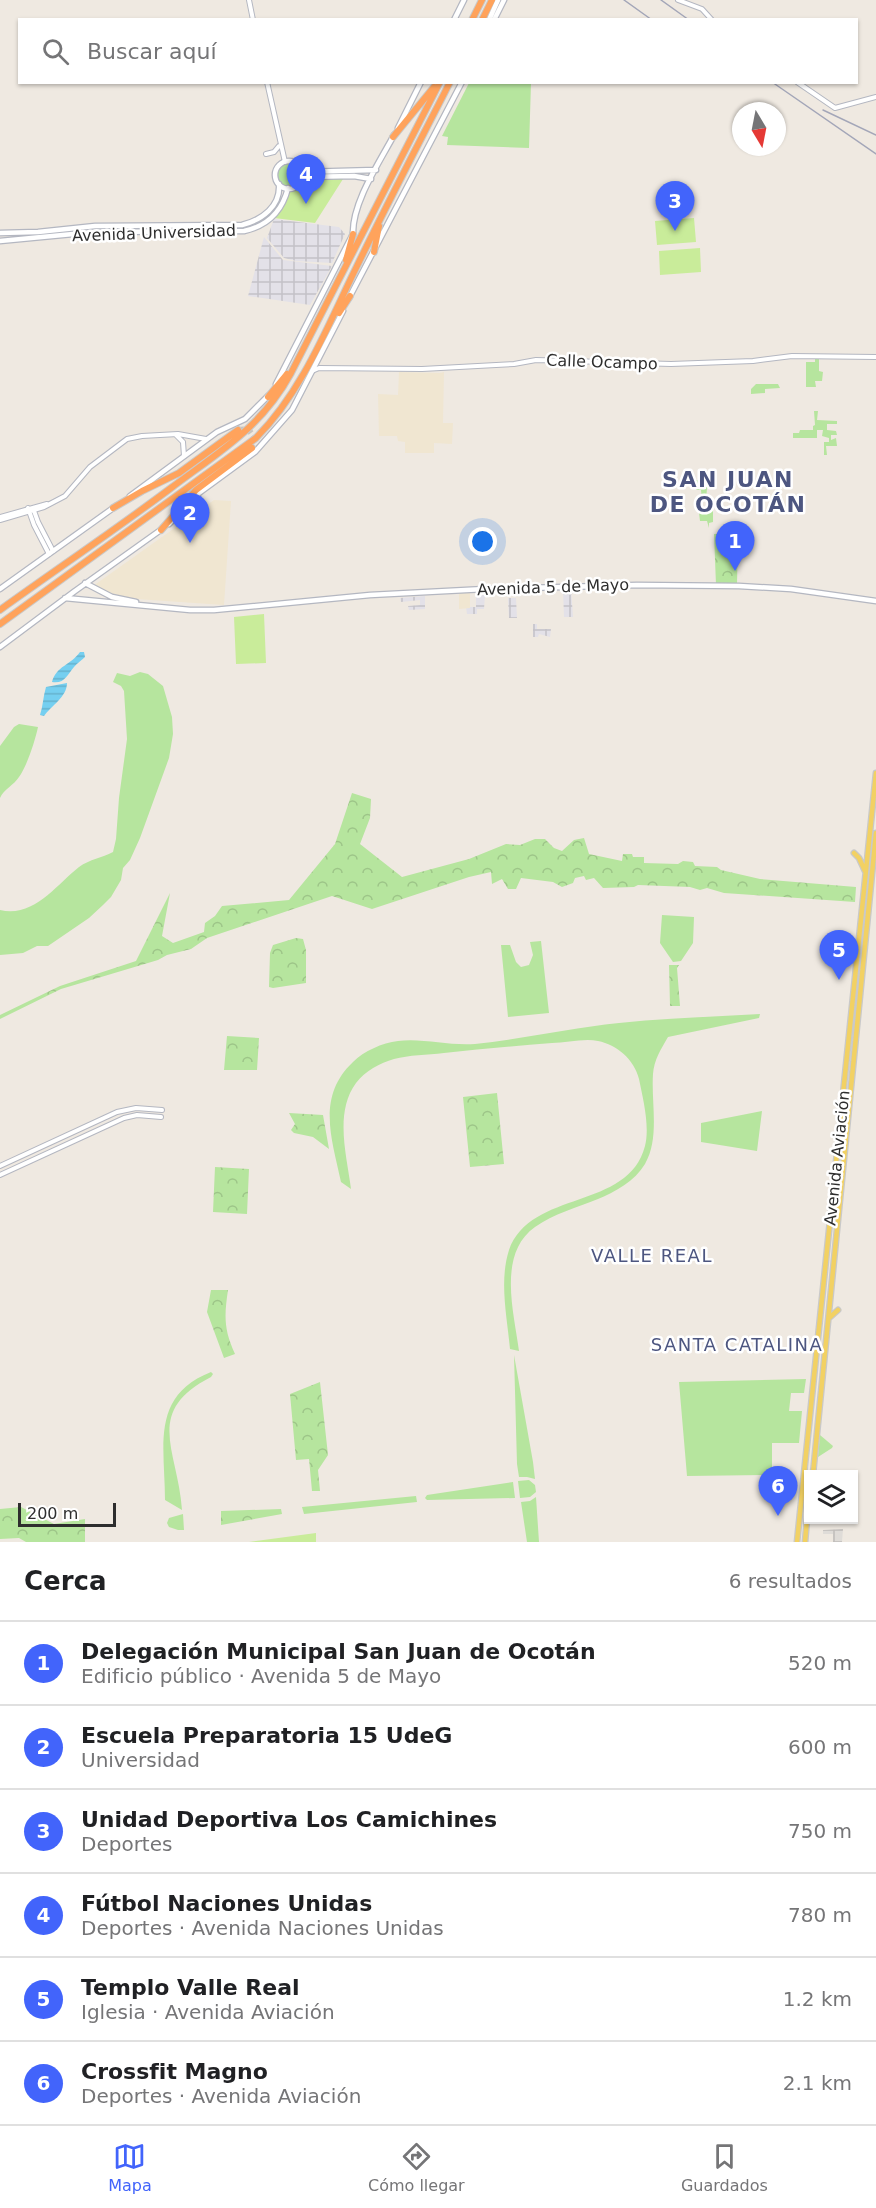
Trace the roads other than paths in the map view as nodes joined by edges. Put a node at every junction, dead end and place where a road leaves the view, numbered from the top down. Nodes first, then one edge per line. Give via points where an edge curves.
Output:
1 (249, 0) edge
2 (482, 0) edge
3 (492, 0) edge
4 (498, 0) edge
5 (504, 0) edge
6 (678, 0) edge
7 (464, 1) edge
8 (254, 18) edge
9 (455, 18) edge
10 (473, 18) edge
11 (483, 18) edge
12 (490, 18) edge
13 (495, 18) edge
14 (710, 18) edge
15 (267, 84) edge
16 (420, 84) edge
17 (437, 84) edge
18 (438, 84) edge
19 (450, 84) edge
20 (461, 84) edge
21 (800, 84) edge
22 (876, 97) edge
23 (393, 137) junction
24 (280, 145) junction
25 (266, 154) dead end
26 (285, 162) junction
27 (376, 170) junction
28 (302, 174) junction
29 (371, 179) junction
30 (279, 184) junction
31 (288, 188) junction
32 (381, 217) junction
33 (0, 233) edge
34 (353, 234) junction
35 (0, 241) edge
36 (374, 252) junction
37 (343, 270) junction
38 (350, 296) junction
39 (328, 328) junction
40 (299, 356) junction
41 (876, 357) edge
42 (317, 360) junction
43 (328, 369) junction
44 (312, 371) junction
45 (268, 397) junction
46 (238, 430) dead end
47 (175, 434) junction
48 (207, 439) junction
49 (252, 448) dead end
50 (184, 456) junction
51 (113, 508) junction
52 (31, 509) junction
53 (0, 518) edge
54 (161, 530) junction
55 (51, 552) junction
56 (85, 583) junction
57 (0, 589) edge
58 (65, 598) junction
59 (876, 601) edge
60 (231, 609) junction
61 (0, 610) edge
62 (0, 624) edge
63 (0, 647) edge
64 (876, 773) edge
65 (876, 833) edge
66 (854, 853) dead end
67 (866, 875) junction
68 (144, 1108) junction
69 (144, 1116) junction
70 (71, 1133) junction
71 (75, 1141) junction
72 (0, 1166) edge
73 (0, 1175) edge
74 (838, 1310) dead end
75 (828, 1320) junction
76 (816, 1364) junction
77 (823, 1365) junction
78 (813, 1470) edge
79 (807, 1524) edge
80 (797, 1542) edge
81 (805, 1542) edge

1 - 8 street
2 - 10 highway
3 - 11 highway
4 - 12 main road
5 - 13 main road
6 - 14 street via 702,9
7 - 9 main road
15 - 24 street
16 - 23 main road
17 - 23 highway
18 - 37 highway
19 - 32 highway
20 - 36 main road
21 - 22 street via 835,108
23 - 27 main road
24 - 25 street
24 - 26 street
26 - 28 main road via 295,163
26 - 30 main road via 276,171
27 - 28 main road
27 - 29 main road
28 - 29 main road
28 - 31 main road via 296,187
29 - 34 main road via 353,223
30 - 31 main road
30 - 33 main road, Avenida Universidad via 273,207 242,225 95,226
31 - 35 main road, Avenida Universidad via 282,205 270,219 243,231 94,232
32 - 36 highway
32 - 39 highway
34 - 37 highway
34 - 45 main road
36 - 38 main road
37 - 40 highway
38 - 39 highway
38 - 42 main road
39 - 62 highway via 286,401 256,438
40 - 45 highway
40 - 61 highway via 278,396 246,432
41 - 43 street, Calle Ocampo via 792,356 671,364 536,360 422,369
42 - 43 street
42 - 44 main road
43 - 44 street, Calle Ocampo
44 - 54 main road via 292,410 255,452 199,493
45 - 48 main road via 245,419
46 - 51 highway via 179,473
47 - 48 street
47 - 50 street via 183,442
47 - 52 street via 127,440 88,468 70,492 57,501
48 - 50 main road
49 - 54 highway via 196,490
50 - 51 main road
51 - 55 main road
52 - 53 street
52 - 55 street
54 - 56 main road
55 - 57 main road
56 - 58 main road
56 - 60 main road, Avenida 5 de Mayo via 112,597 134,602
58 - 60 main road, Avenida 5 de Mayo via 190,610
58 - 63 main road
59 - 60 main road, Avenida 5 de Mayo via 780,588 637,585 485,589
64 - 67 main road, Avenida Aviación
65 - 75 main road, Avenida Aviación
66 - 67 main road
67 - 76 main road, Avenida Aviación
68 - 69 street
68 - 69 street via 160,1110 159,1117
68 - 70 street via 117,1112
69 - 71 street via 116,1121
70 - 71 street via 76,1136
70 - 72 street
71 - 73 street
74 - 75 main road
75 - 77 main road, Avenida Aviación
76 - 77 main road
76 - 80 main road, Avenida Aviación
77 - 78 main road, Avenida Aviación
79 - 81 main road

